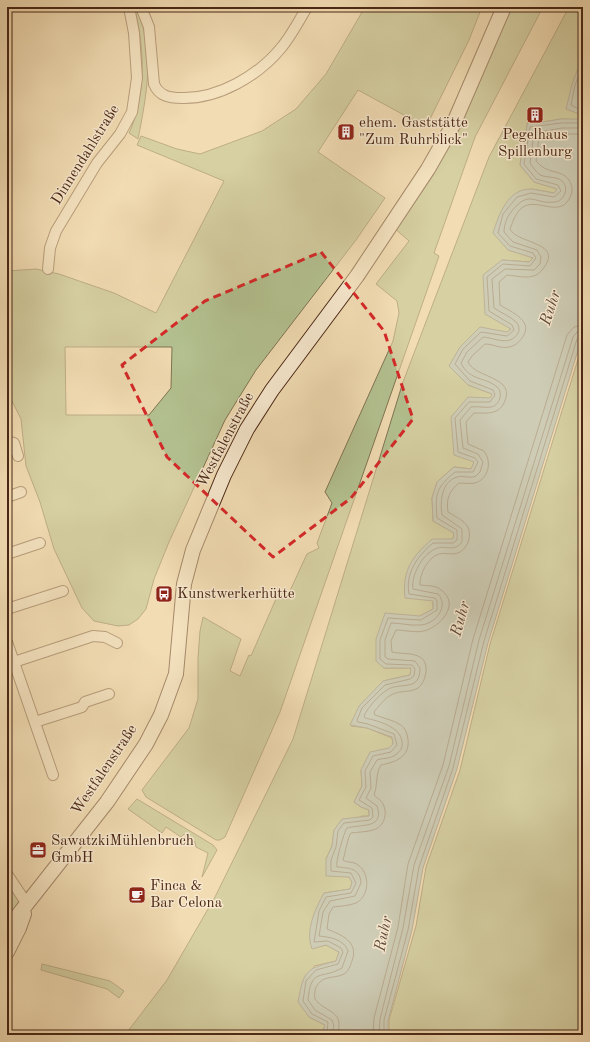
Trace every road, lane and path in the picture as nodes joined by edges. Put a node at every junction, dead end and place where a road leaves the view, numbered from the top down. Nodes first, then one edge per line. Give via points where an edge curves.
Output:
1 (129, 7) edge
2 (141, 7) edge
3 (307, 7) edge
4 (504, 7) edge
5 (48, 269) dead end
6 (7, 441) edge
7 (18, 456) dead end
8 (21, 492) dead end
9 (7, 496) edge
10 (40, 543) dead end
11 (7, 554) edge
12 (63, 591) dead end
13 (7, 609) edge
14 (7, 642) edge
15 (117, 643) dead end
16 (14, 662) junction
17 (109, 694) dead end
18 (35, 722) junction
19 (53, 775) dead end
20 (7, 874) edge
21 (27, 904) junction
22 (7, 929) edge
23 (7, 952) edge

1 - 5 street, Dinnendahlstraße via 137,78 132,112 120,134 96,163 56,231 50,248
2 - 3 street via 149,27 153,77 157,91 164,95 185,98 226,89 252,75 279,50
4 - 21 main road, Westfalenstraße via 453,125 428,169 357,276 272,390 247,429 231,462 193,550 184,584 176,674 162,715 107,802
6 - 7 street via 14,443
8 - 9 street
10 - 11 street
12 - 13 street
14 - 16 street
15 - 16 street via 105,637 92,636
16 - 18 street
17 - 18 street via 85,702 82,707
18 - 19 street
20 - 21 street
21 - 22 main road, Westfalenstraße
21 - 23 main road, Westfalenstraße

